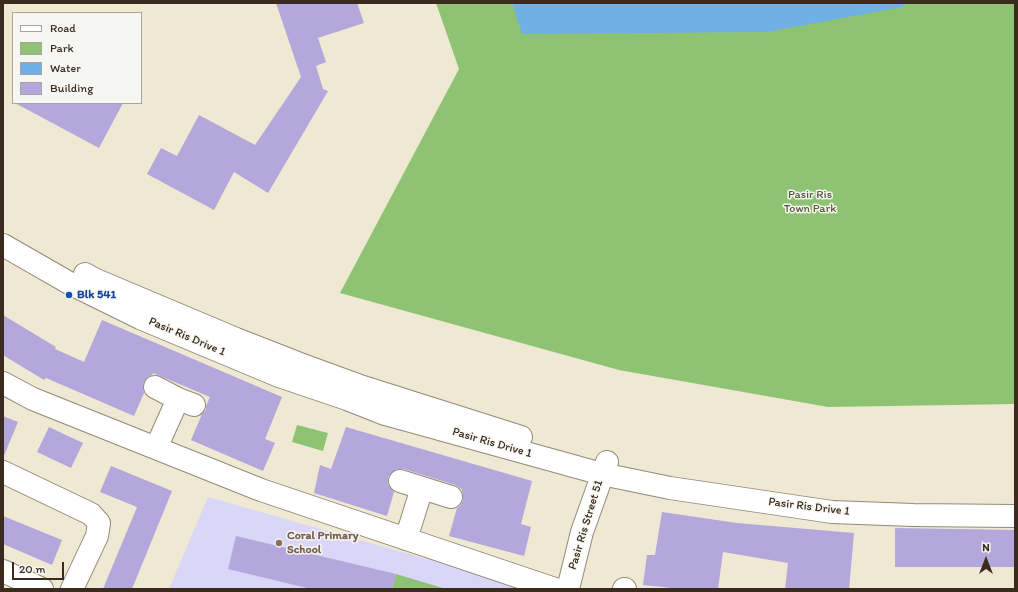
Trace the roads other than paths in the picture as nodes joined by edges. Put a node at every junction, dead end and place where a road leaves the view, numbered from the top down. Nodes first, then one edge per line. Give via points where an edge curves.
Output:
1 (3, 231) edge
2 (3, 245) edge
3 (3, 383) edge
4 (155, 387) dead end
5 (156, 448) junction
6 (604, 468) junction
7 (3, 472) edge
8 (400, 481) dead end
9 (422, 488) junction
10 (451, 498) dead end
11 (1015, 505) edge
12 (1015, 516) edge
13 (406, 539) junction
14 (3, 571) edge
15 (42, 589) edge
16 (72, 589) edge
17 (555, 589) edge
18 (568, 589) edge

1 - 6 main road, Pasir Ris Drive 1 via 96,280 236,339 394,397 566,451
2 - 6 main road, Pasir Ris Drive 1 via 71,284 140,318 279,376 385,414
3 - 5 main road via 33,399
4 - 5 main road via 186,402
5 - 13 main road via 261,490
6 - 11 main road, Pasir Ris Drive 1 via 752,491 908,507
6 - 12 main road, Pasir Ris Drive 1 via 670,488 832,512
6 - 18 main road, Pasir Ris Street 51 via 582,532
7 - 16 main road via 91,514 99,523 97,536
8 - 9 main road
9 - 10 main road
9 - 13 main road
13 - 17 main road
14 - 15 main road

